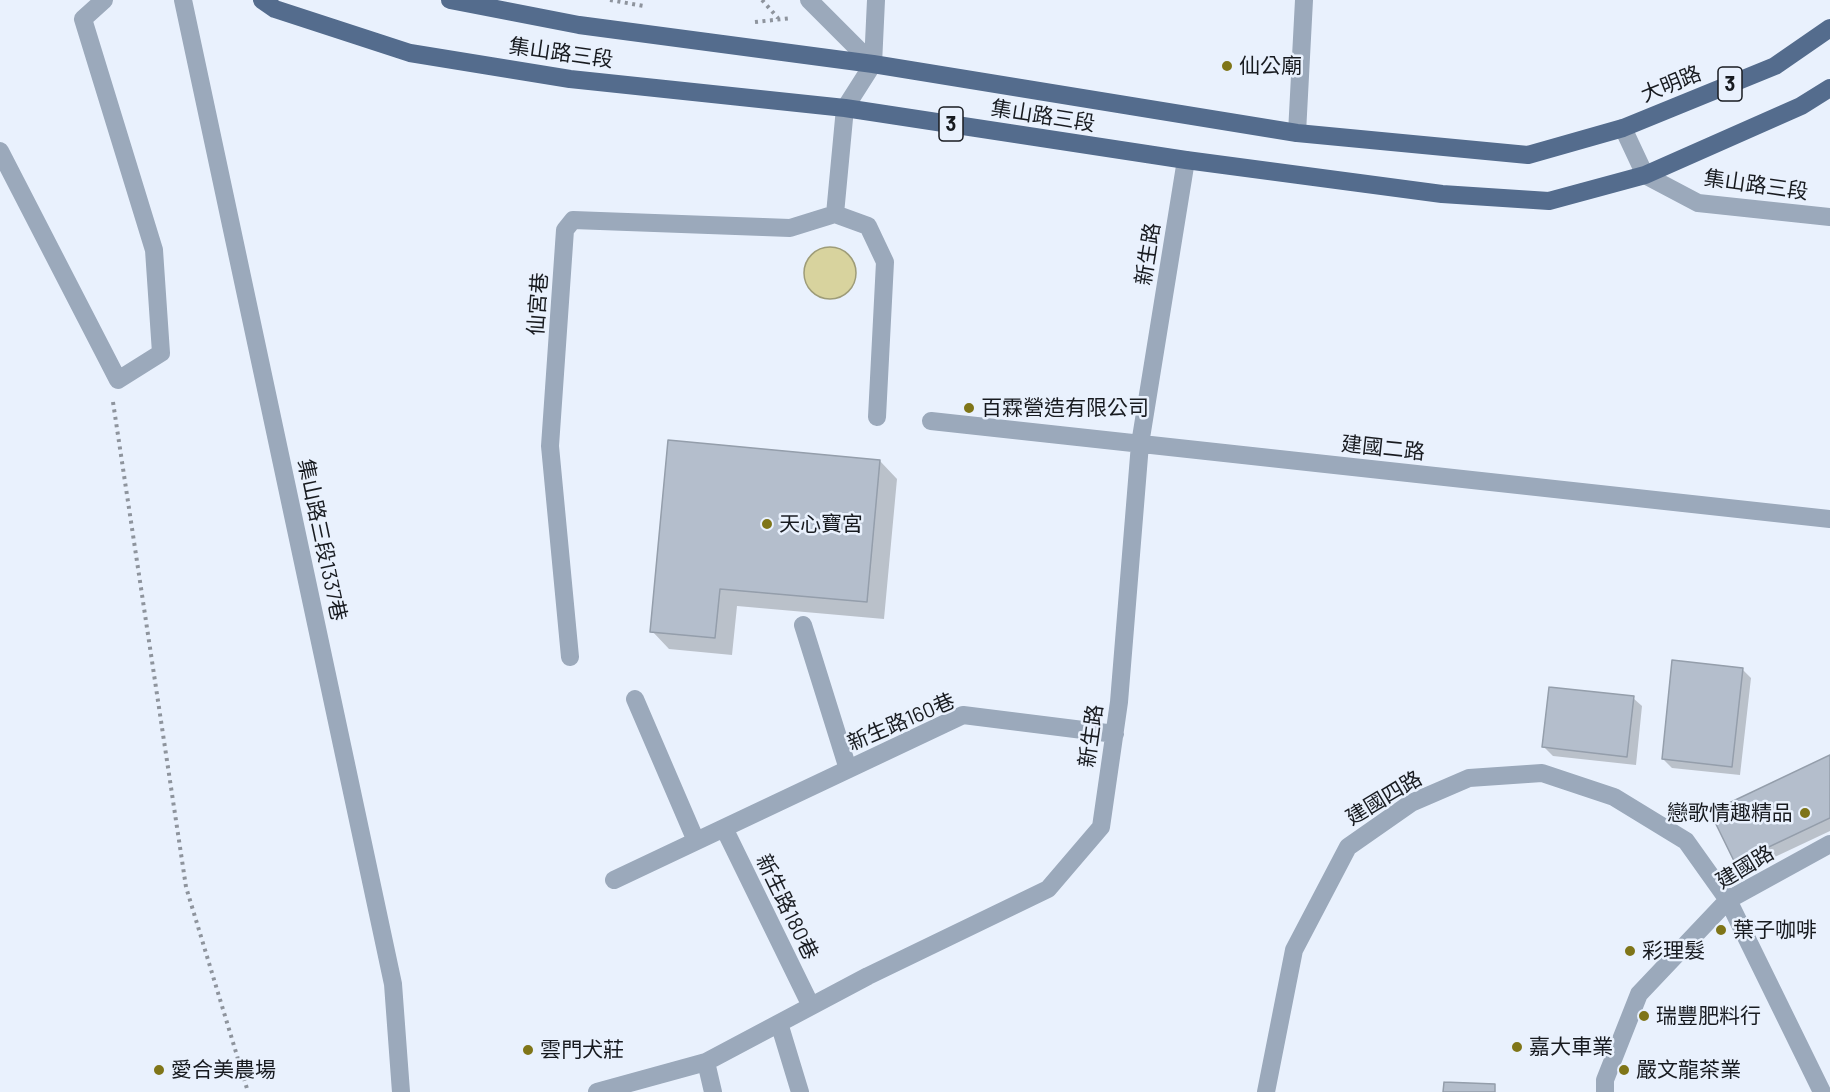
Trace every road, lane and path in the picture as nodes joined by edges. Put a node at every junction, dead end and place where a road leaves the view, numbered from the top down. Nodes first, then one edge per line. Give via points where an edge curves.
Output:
1 (104, 0) edge
2 (183, 0) edge
3 (262, 0) edge
4 (450, 0) edge
5 (609, 0) edge
6 (762, 0) edge
7 (809, 0) edge
8 (876, 0) edge
9 (1304, 0) edge
10 (653, 8) dead end
11 (826, 17) junction
12 (778, 18) junction
13 (750, 22) dead end
14 (1830, 28) edge
15 (873, 64) junction
16 (1830, 88) edge
17 (845, 108) junction
18 (1623, 128) junction
19 (1297, 133) junction
20 (0, 151) edge
21 (1186, 160) junction
22 (1645, 175) junction
23 (835, 214) junction
24 (1830, 217) edge
25 (111, 393) dead end
26 (877, 417) dead end
27 (931, 421) dead end
28 (1140, 444) junction
29 (1830, 519) edge
30 (803, 625) dead end
31 (570, 657) dead end
32 (635, 699) dead end
33 (1115, 734) junction
34 (848, 769) junction
35 (724, 828) junction
36 (696, 841) junction
37 (1830, 844) edge
38 (614, 880) dead end
39 (1728, 900) junction
40 (811, 1006) junction
41 (779, 1023) junction
42 (397, 1030) junction
43 (706, 1062) junction
44 (248, 1092) edge
45 (401, 1092) edge
46 (414, 1092) edge
47 (597, 1092) edge
48 (713, 1092) edge
49 (800, 1092) edge
50 (1266, 1092) edge
51 (1605, 1092) edge
52 (1822, 1092) edge

1 - 20 street via 83,19 154,250 161,353 118,380
2 - 42 street, 集山路三段1337巷 via 391,972
3 - 17 main road, 集山路三段 / 3 via 275,9 410,53 570,79
4 - 15 main road, 集山路三段 / 3 via 579,25
5 - 10 path
6 - 12 path
7 - 11 street
8 - 15 street
9 - 19 street
11 - 12 path
11 - 15 street
12 - 13 path
14 - 18 main road, 大明路 / 3 via 1775,66
15 - 17 street
15 - 19 main road, 集山路三段 / 3
16 - 22 main road, 3 via 1800,106
17 - 21 main road, 集山路三段 / 3
17 - 23 street
18 - 19 main road, 集山路三段 / 3 via 1528,155
18 - 22 street
21 - 22 main road, 集山路三段 / 3 via 1442,194 1549,201
21 - 28 street, 新生路
22 - 24 street, 集山路三段 via 1698,202
23 - 26 street via 868,226 885,262
23 - 31 street, 仙宮巷 via 789,228 573,219 565,230 550,446
25 - 44 path via 186,887
27 - 28 street, 建國二路
28 - 29 street, 建國二路
28 - 33 street, 新生路
30 - 34 street, 新生路160巷
32 - 36 street
33 - 34 street, 新生路160巷 via 963,715
33 - 40 street, 新生路 via 1101,827 1048,889
34 - 35 street, 新生路160巷
35 - 36 street, 新生路160巷
35 - 40 street, 新生路180巷
36 - 38 street, 新生路160巷
37 - 39 street, 建國路
39 - 50 street, 建國四路 via 1686,842 1614,797 1542,773 1469,778 1411,803 1348,847 1294,950
39 - 51 street, 建國路 via 1639,994 1605,1080
39 - 52 street, 建國四路
40 - 41 street, 新生路
41 - 43 street, 新生路
41 - 49 street
42 - 45 street, 集山路三段1337巷
42 - 46 street
43 - 47 street, 新生路
43 - 48 street

